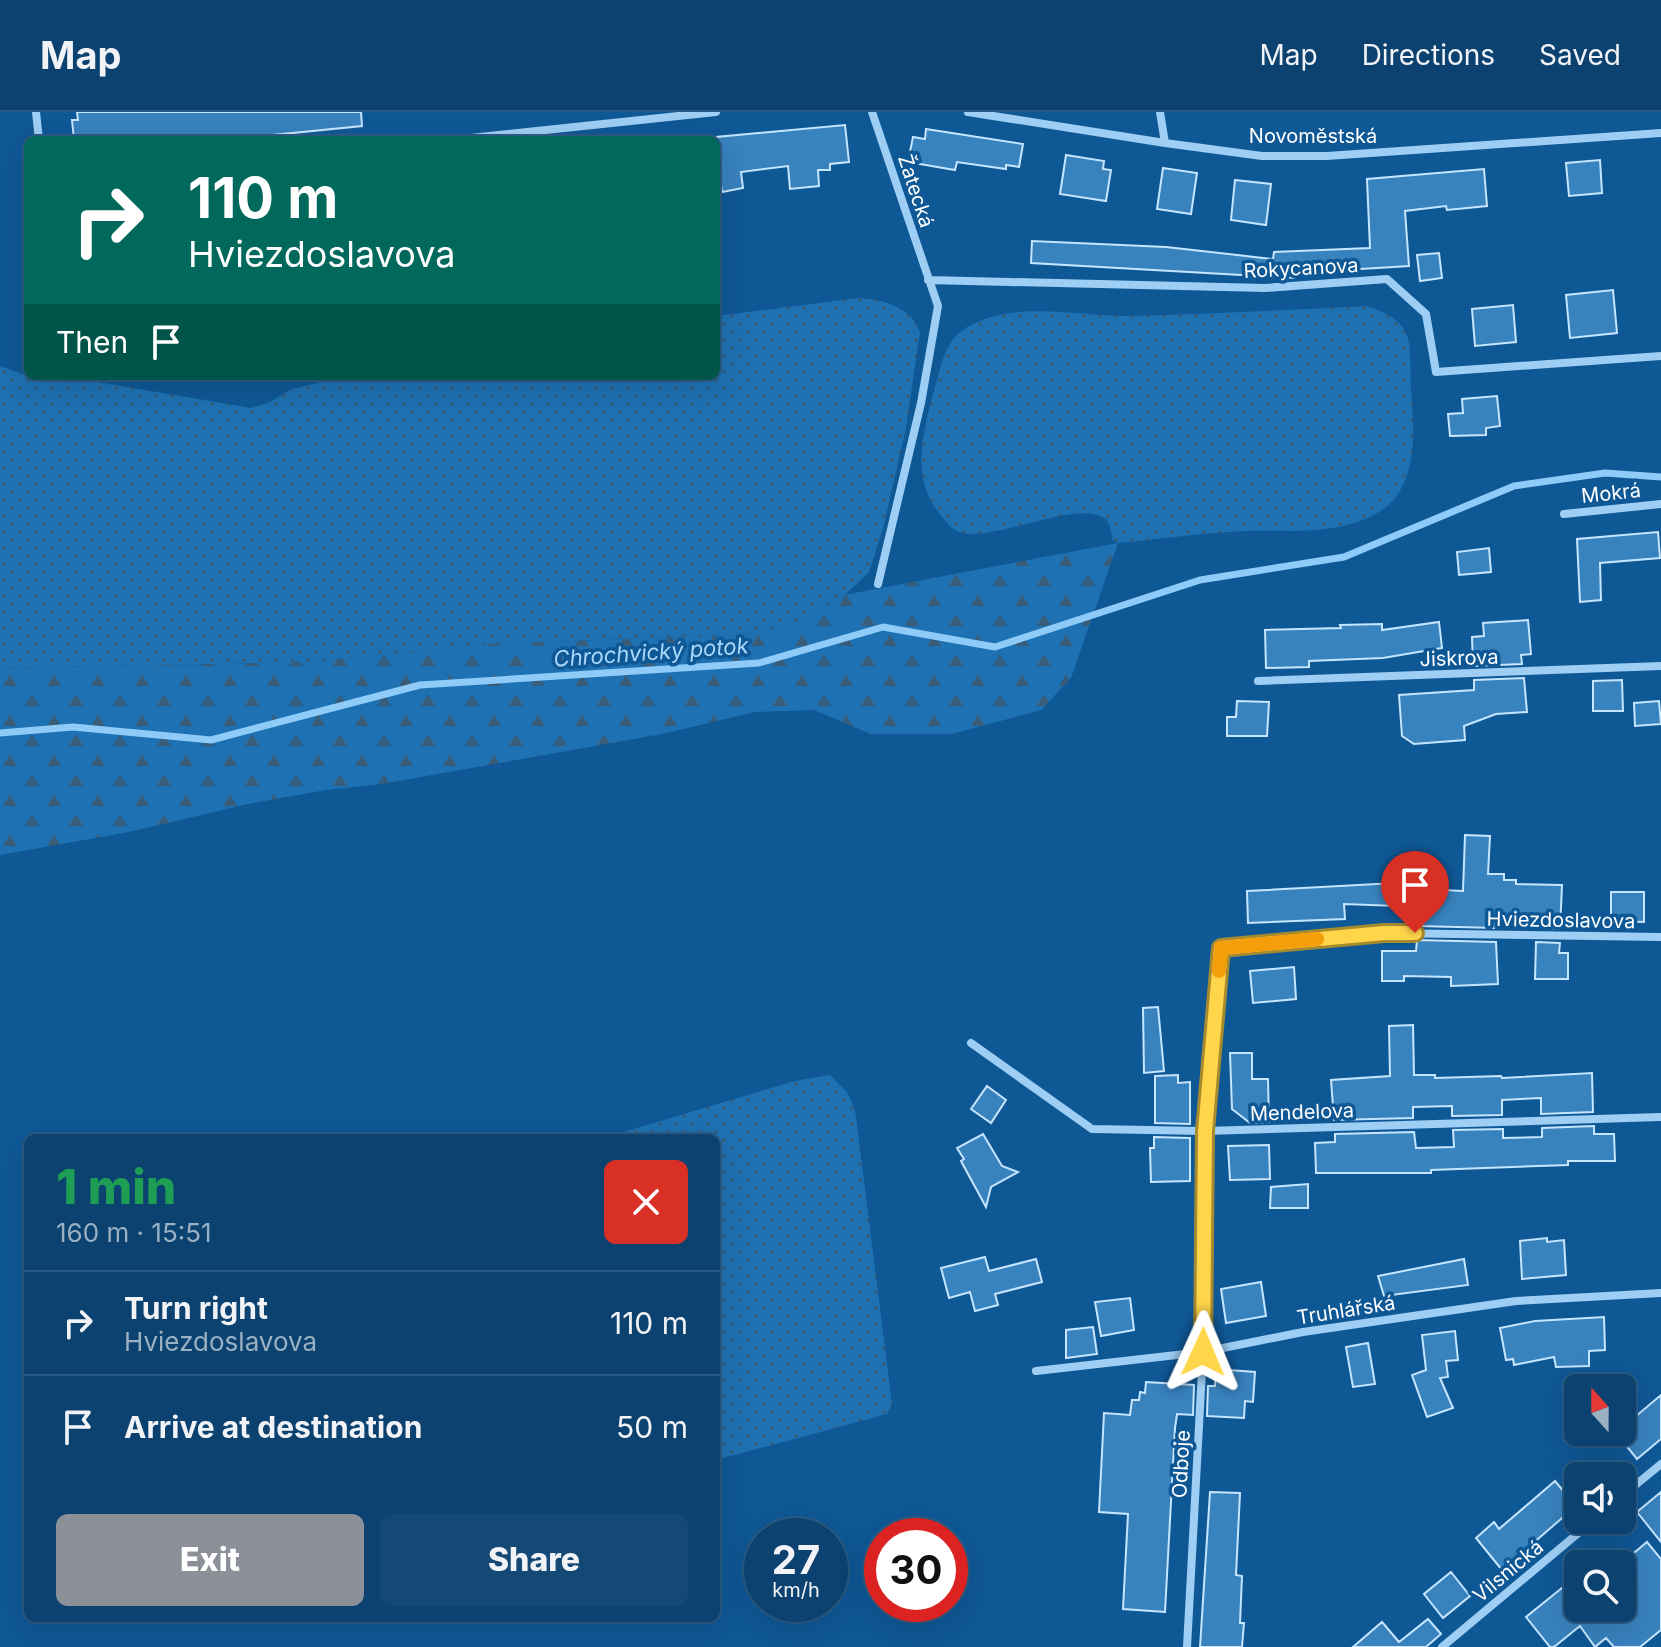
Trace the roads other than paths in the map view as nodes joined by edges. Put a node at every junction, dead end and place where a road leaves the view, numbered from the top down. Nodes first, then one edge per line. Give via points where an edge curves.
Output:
1 (36, 112) edge
2 (716, 112) edge
3 (872, 112) edge
4 (968, 112) edge
5 (1160, 112) edge
6 (1661, 133) edge
7 (39, 136) edge
8 (490, 136) edge
9 (1165, 143) junction
10 (928, 280) junction
11 (1661, 356) edge
12 (1661, 504) edge
13 (1564, 514) dead end
14 (878, 584) dead end
15 (1661, 666) edge
16 (1258, 681) dead end
17 (1661, 937) edge
18 (1221, 948) joint
19 (971, 1043) dead end
20 (1661, 1117) edge
21 (1205, 1131) junction
22 (1661, 1293) edge
23 (1203, 1352) junction
24 (1036, 1371) dead end
25 (1661, 1464) edge
26 (1636, 1485) edge
27 (1577, 1534) edge
28 (1187, 1647) edge
29 (1442, 1647) edge

1 - 7 street
2 - 8 street
3 - 10 street, Žatecká
4 - 9 street, Novoměstská
5 - 9 street
6 - 9 street, Novoměstská via 1327,156 1262,156
10 - 11 street, Rokycanova via 1265,288 1387,279 1426,314 1436,372
10 - 14 street, Žatecká via 938,306
12 - 13 street, Mokrá
15 - 16 street, Jiskrova
17 - 18 street, Hviezdoslavova via 1384,933
18 - 21 street, Odboje
19 - 21 street, Mendelova via 1092,1129
20 - 21 street, Mendelova
21 - 23 street, Odboje
22 - 23 street, Truhlářská via 1516,1301
23 - 24 street, Truhlářská
23 - 28 street, Odboje
25 - 26 street
27 - 29 street, Vilsnická

